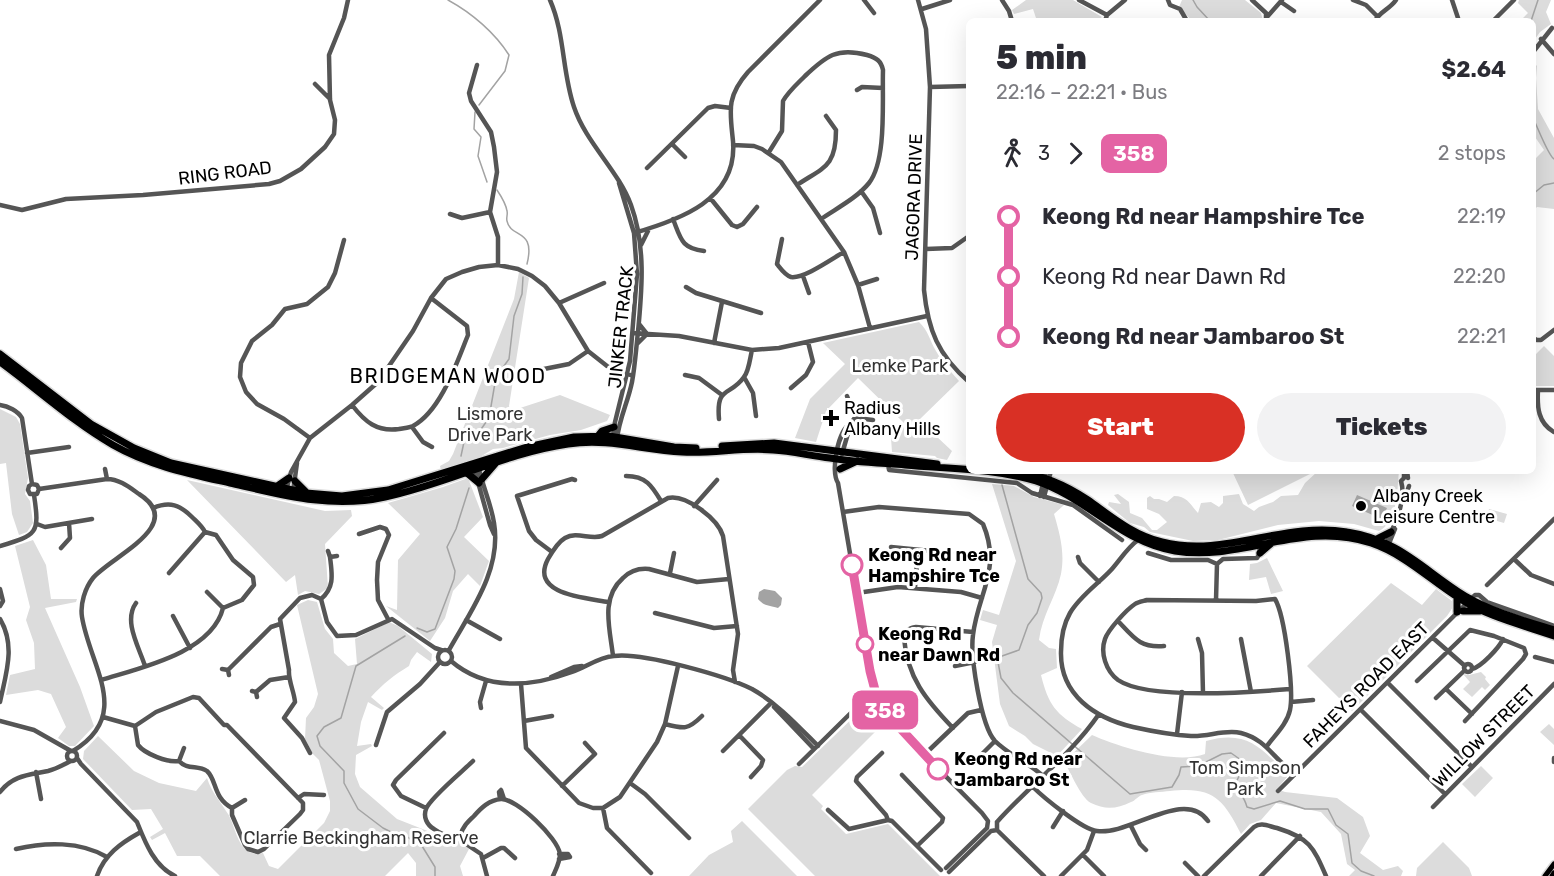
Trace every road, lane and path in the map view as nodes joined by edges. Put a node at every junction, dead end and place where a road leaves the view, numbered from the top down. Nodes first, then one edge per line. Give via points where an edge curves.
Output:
1 (348, 0) edge
2 (550, 0) edge
3 (820, 0) edge
4 (864, 0) edge
5 (918, 0) edge
6 (950, 0) edge
7 (1002, 0) edge
8 (1079, 0) edge
9 (1125, 0) edge
10 (1168, 0) edge
11 (1252, 0) edge
12 (1353, 0) edge
13 (1395, 0) edge
14 (1452, 0) edge
15 (1514, 0) edge
16 (1282, 1) edge
17 (1178, 4) edge
18 (921, 9) junction
19 (1294, 11) dead end
20 (874, 13) dead end
21 (1011, 18) edge
22 (1106, 18) edge
23 (1185, 18) edge
24 (1267, 18) edge
25 (1268, 18) edge
26 (1375, 18) edge
27 (1377, 18) edge
28 (1459, 18) edge
29 (1496, 18) edge
30 (1553, 27) edge
31 (1541, 41) junction
32 (1536, 45) edge
33 (1536, 48) edge
34 (1554, 54) edge
35 (477, 65) dead end
36 (315, 84) dead end
37 (966, 86) edge
38 (930, 87) junction
39 (883, 88) junction
40 (857, 90) dead end
41 (330, 99) junction
42 (730, 108) junction
43 (826, 116) dead end
44 (672, 144) junction
45 (733, 145) junction
46 (769, 152) junction
47 (685, 157) dead end
48 (647, 168) dead end
49 (618, 180) junction
50 (797, 185) junction
51 (861, 191) junction
52 (711, 198) junction
53 (0, 205) edge
54 (758, 207) dead end
55 (490, 212) junction
56 (450, 214) dead end
57 (673, 219) junction
58 (821, 219) junction
59 (636, 221) junction
60 (650, 229) junction
61 (880, 233) dead end
62 (636, 234) junction
63 (966, 238) edge
64 (782, 239) dead end
65 (344, 240) dead end
66 (640, 246) junction
67 (926, 249) junction
68 (704, 251) dead end
69 (844, 252) junction
70 (498, 265) junction
71 (803, 276) junction
72 (877, 279) dead end
73 (604, 283) dead end
74 (858, 285) junction
75 (686, 287) dead end
76 (810, 293) dead end
77 (431, 298) junction
78 (722, 302) junction
79 (559, 303) junction
80 (761, 313) dead end
81 (927, 316) junction
82 (639, 324) junction
83 (870, 328) junction
84 (1554, 330) edge
85 (635, 334) junction
86 (646, 334) junction
87 (1536, 340) edge
88 (808, 342) junction
89 (714, 343) junction
90 (636, 344) junction
91 (752, 350) junction
92 (588, 351) junction
93 (0, 354) edge
94 (0, 362) edge
95 (539, 370) dead end
96 (630, 375) junction
97 (685, 375) dead end
98 (744, 377) junction
99 (966, 379) edge
100 (791, 388) dead end
101 (1536, 390) edge
102 (1554, 390) edge
103 (722, 395) junction
104 (847, 396) dead end
105 (1536, 398) edge
106 (0, 405) edge
107 (352, 405) junction
108 (756, 416) dead end
109 (856, 418) junction
110 (719, 420) dead end
111 (873, 420) dead end
112 (851, 423) junction
113 (614, 426) junction
114 (412, 427) junction
115 (1554, 432) edge
116 (598, 436) junction
117 (310, 438) junction
118 (846, 438) junction
119 (615, 440) junction
120 (69, 447) dead end
121 (432, 447) dead end
122 (27, 453) junction
123 (851, 453) junction
124 (839, 455) junction
125 (857, 461) junction
126 (495, 464) junction
127 (476, 467) junction
128 (888, 467) junction
129 (966, 467) edge
130 (105, 469) dead end
131 (840, 469) junction
132 (966, 472) edge
133 (466, 473) junction
134 (999, 474) edge
135 (1406, 474) edge
136 (626, 476) dead end
137 (1406, 478) junction
138 (106, 479) junction
139 (292, 480) junction
140 (575, 480) dead end
141 (717, 480) dead end
142 (1047, 480) edge
143 (480, 481) junction
144 (838, 483) junction
145 (32, 484) junction
146 (276, 486) junction
147 (1406, 486) junction
148 (39, 489) junction
149 (289, 493) junction
150 (306, 493) junction
151 (34, 495) junction
152 (1042, 496) junction
153 (661, 501) junction
154 (694, 506) junction
155 (153, 508) junction
156 (843, 512) junction
157 (92, 519) dead end
158 (1554, 519) edge
159 (69, 523) junction
160 (38, 524) junction
161 (366, 524) dead end
162 (369, 531) junction
163 (205, 532) junction
164 (359, 534) dead end
165 (1392, 534) junction
166 (1130, 536) junction
167 (1377, 539) junction
168 (1122, 540) dead end
169 (1138, 540) junction
170 (1258, 541) junction
171 (1274, 541) junction
172 (0, 544) edge
173 (1387, 546) junction
174 (61, 548) dead end
175 (891, 548) dead end
176 (1397, 548) junction
177 (918, 550) junction
178 (328, 551) dead end
179 (552, 552) junction
180 (674, 553) dead end
181 (951, 553) dead end
182 (1124, 553) junction
183 (1148, 553) dead end
184 (1260, 554) junction
185 (337, 555) dead end
186 (330, 557) junction
187 (1078, 557) dead end
188 (1514, 559) junction
189 (1217, 564) junction
190 (169, 573) dead end
191 (670, 573) junction
192 (729, 579) junction
193 (1099, 582) junction
194 (1554, 584) edge
195 (1487, 585) dead end
196 (915, 588) junction
197 (0, 589) edge
198 (207, 592) dead end
199 (857, 593) junction
200 (1457, 597) junction
201 (982, 598) junction
202 (321, 599) junction
203 (1216, 600) junction
204 (1470, 601) junction
205 (608, 602) junction
206 (136, 603) dead end
207 (0, 606) edge
208 (223, 608) junction
209 (1460, 611) junction
210 (1482, 611) junction
211 (655, 613) dead end
212 (173, 616) dead end
213 (0, 618) edge
214 (388, 619) junction
215 (466, 620) junction
216 (1118, 621) junction
217 (280, 624) junction
218 (737, 626) junction
219 (1554, 628) edge
220 (973, 632) junction
221 (417, 636) junction
222 (1554, 636) edge
223 (1434, 637) junction
224 (500, 639) dead end
225 (1197, 639) dead end
226 (1241, 639) dead end
227 (1503, 639) junction
228 (1164, 646) dead end
229 (190, 648) junction
230 (441, 650) junction
231 (449, 650) junction
232 (1448, 651) junction
233 (438, 656) junction
234 (613, 656) junction
235 (1535, 657) dead end
236 (451, 661) junction
237 (440, 662) junction
238 (975, 662) junction
239 (1554, 662) edge
240 (145, 666) junction
241 (678, 666) junction
242 (955, 666) dead end
243 (1465, 668) junction
244 (734, 670) junction
245 (226, 671) dead end
246 (288, 677) junction
247 (727, 679) junction
248 (101, 680) junction
249 (486, 681) junction
250 (1417, 681) dead end
251 (735, 682) junction
252 (1388, 683) junction
253 (521, 684) junction
254 (1554, 684) edge
255 (874, 687) junction
256 (1290, 689) junction
257 (1446, 689) junction
258 (1182, 692) junction
259 (1251, 692) junction
260 (1203, 693) junction
261 (255, 694) dead end
262 (877, 695) junction
263 (866, 698) junction
264 (1436, 698) dead end
265 (1313, 700) dead end
266 (0, 702) edge
267 (1291, 702) junction
268 (771, 703) junction
269 (481, 708) dead end
270 (981, 710) junction
271 (1361, 710) junction
272 (1101, 714) junction
273 (1472, 714) junction
274 (552, 716) dead end
275 (702, 716) dead end
276 (103, 717) junction
277 (0, 721) edge
278 (524, 721) junction
279 (1465, 721) dead end
280 (665, 724) junction
281 (135, 726) junction
282 (953, 728) junction
283 (444, 733) dead end
284 (1177, 734) junction
285 (739, 735) junction
286 (995, 741) junction
287 (585, 744) dead end
288 (376, 745) dead end
289 (1267, 746) junction
290 (816, 747) junction
291 (184, 748) dead end
292 (723, 751) dead end
293 (310, 753) dead end
294 (882, 753) dead end
295 (924, 755) junction
296 (72, 756) junction
297 (980, 756) dead end
298 (179, 761) junction
299 (473, 761) dead end
300 (799, 764) dead end
301 (1472, 767) junction
302 (36, 772) junction
303 (1295, 772) junction
304 (902, 775) dead end
305 (1043, 776) junction
306 (751, 777) dead end
307 (630, 783) junction
308 (562, 786) junction
309 (1033, 787) junction
310 (1, 789) edge
311 (1278, 791) dead end
312 (1445, 794) junction
313 (324, 795) dead end
314 (298, 798) junction
315 (41, 799) dead end
316 (245, 801) dead end
317 (1433, 807) dead end
318 (232, 808) junction
319 (426, 808) junction
320 (603, 808) junction
321 (828, 810) dead end
322 (1063, 811) junction
323 (888, 820) junction
324 (988, 821) junction
325 (1208, 821) dead end
326 (997, 822) junction
327 (1131, 825) junction
328 (1053, 827) dead end
329 (989, 830) junction
330 (997, 830) junction
331 (1094, 831) junction
332 (139, 833) junction
333 (461, 836) junction
334 (1300, 836) junction
335 (689, 838) dead end
336 (917, 846) junction
337 (16, 849) dead end
338 (1146, 850) dead end
339 (1083, 855) junction
340 (107, 857) junction
341 (483, 858) junction
342 (515, 858) dead end
343 (1185, 863) dead end
344 (1554, 864) edge
345 (651, 873) dead end
346 (945, 873) edge
347 (1324, 873) edge
348 (97, 876) edge
349 (173, 876) edge
350 (487, 876) edge
351 (552, 876) edge
352 (1044, 876) edge
353 (1061, 876) edge
354 (1104, 876) edge
355 (1198, 876) edge
356 (1204, 876) edge
357 (1261, 876) edge
358 (1317, 876) edge
359 (1545, 876) edge

1 - 41 street, RING ROAD via 329,55
2 - 49 street, JINKER TRACK via 558,20 574,108
3 - 42 street via 745,76
4 - 20 street
5 - 18 street, JAGORA DRIVE
6 - 18 street
7 - 21 street
8 - 22 street
9 - 22 street
10 - 17 street via 1170,6
11 - 24 street
12 - 26 street via 1366,5
13 - 27 street
14 - 28 street
15 - 29 street
16 - 19 street
16 - 25 street
17 - 23 street
18 - 38 street, JAGORA DRIVE
30 - 31 street via 1543,34
31 - 32 street
31 - 33 street
31 - 34 street
35 - 55 street via 469,93 491,132 497,172
36 - 41 street
37 - 38 street
38 - 67 street, JAGORA DRIVE
39 - 40 street
39 - 46 street via 883,67 874,57 842,52 822,60 783,101 782,131
39 - 51 street via 880,159 876,172
41 - 53 street, RING ROAD via 335,120 331,139 313,159 280,181 66,200 22,210
42 - 44 street via 708,108
42 - 45 street
43 - 50 street via 836,130 832,160
44 - 47 street
44 - 48 street
45 - 46 street via 754,146
45 - 52 street via 729,172
46 - 50 street
49 - 59 street, JINKER TRACK
49 - 62 street, JINKER TRACK
50 - 58 street
51 - 58 street
51 - 61 street via 873,208
52 - 54 street via 737,227
52 - 57 street
55 - 56 street via 462,218
55 - 70 street via 498,237
57 - 60 street
57 - 68 street via 683,243
58 - 69 street
59 - 60 street
59 - 62 street, JINKER TRACK
60 - 62 street
60 - 66 street
62 - 66 street, JINKER TRACK
62 - 85 street, JINKER TRACK
63 - 67 street via 952,248
64 - 71 street via 777,264 792,277
65 - 117 street via 328,287 307,304 285,309 252,341 241,363 240,377 257,404
66 - 82 street, JINKER TRACK
67 - 81 street, JAGORA DRIVE
69 - 71 street
69 - 74 street
70 - 77 street via 479,267 446,279
70 - 79 street via 532,276
71 - 76 street
72 - 74 street
73 - 79 street
74 - 83 street
75 - 78 street
77 - 107 street via 378,382
77 - 114 street via 467,326 468,335 444,391
78 - 80 street
78 - 89 street
79 - 92 street
81 - 83 street
81 - 99 street, JAGORA DRIVE via 943,354
82 - 85 street, JINKER TRACK
82 - 86 street
83 - 88 street
84 - 87 street
85 - 86 street
85 - 90 street, JINKER TRACK
85 - 96 street, JINKER TRACK
86 - 89 street
86 - 90 street
88 - 91 street
88 - 100 street via 813,362 806,375
89 - 91 street
90 - 96 street, JINKER TRACK
91 - 98 street
92 - 95 street via 569,364
92 - 96 street via 607,366
93 - 146 highway via 92,424 134,448 179,465
94 - 149 highway via 91,431 125,451 176,471
96 - 113 street, JINKER TRACK
96 - 119 street, JINKER TRACK
97 - 103 street via 699,378
98 - 103 street
98 - 108 street via 753,393
101 - 102 street
103 - 110 street
104 - 109 street
105 - 115 street via 1540,418
106 - 122 street via 21,416
107 - 114 street via 373,426 387,430
107 - 117 street
109 - 111 street
109 - 112 street
112 - 118 street
112 - 124 street via 845,427
113 - 116 highway
113 - 119 street, JINKER TRACK
114 - 121 street
116 - 119 highway
116 - 127 highway via 551,441
117 - 139 street
118 - 123 street
118 - 124 street
119 - 124 highway via 684,452 746,448
119 - 126 highway via 564,444
120 - 122 street
122 - 145 street
123 - 124 highway
123 - 129 highway
124 - 125 highway
124 - 131 street
124 - 144 street via 835,476
125 - 128 highway
125 - 131 highway
126 - 127 highway
126 - 143 highway
127 - 133 highway
127 - 143 street
127 - 150 highway via 375,493
128 - 132 highway
128 - 152 street via 1012,482
130 - 138 street
131 - 144 street
133 - 143 highway
133 - 149 highway via 369,500 333,502
134 - 142 highway
135 - 137 street
136 - 153 street via 648,481
137 - 147 street via 1410,481
137 - 147 street via 1401,483
138 - 148 street
138 - 155 street via 129,488
139 - 146 highway
139 - 149 street
139 - 150 highway
140 - 179 street via 517,496 529,531
141 - 154 street
142 - 152 street
142 - 166 highway
142 - 170 highway via 1079,494 1126,527 1164,543 1207,547
143 - 215 street via 494,523 494,562
144 - 156 street
145 - 148 street
145 - 151 street via 28,490
146 - 149 highway
147 - 165 street
148 - 151 street
149 - 150 highway
151 - 160 street
152 - 168 street via 1073,505
153 - 154 street via 680,497
153 - 179 street via 602,536 570,535
154 - 192 street via 721,531
155 - 163 street via 177,505
155 - 248 street via 154,524 147,535 98,573 84,595 82,617
156 - 199 street
156 - 201 street via 879,507 974,516 983,524 990,550 991,567
157 - 159 street
158 - 188 street
159 - 160 street via 45,527
159 - 174 street via 70,538
160 - 172 street via 29,537
161 - 162 street
162 - 164 street
162 - 214 street via 384,528 389,535 378,562 377,580 378,600
163 - 190 street
163 - 208 street via 216,535 233,560 253,577 254,585 248,594
165 - 167 highway
165 - 173 street
165 - 176 highway
166 - 169 highway
166 - 182 street
167 - 170 highway via 1322,529
167 - 173 highway
169 - 170 highway via 1169,550 1199,553
169 - 182 street
170 - 171 highway
170 - 184 street
171 - 173 highway via 1332,536
171 - 184 highway
173 - 176 highway
173 - 200 highway
175 - 177 street
176 - 204 highway
177 - 181 street
177 - 196 street
178 - 186 street
179 - 205 street via 544,569 551,587 564,594
180 - 191 street
182 - 193 street
183 - 189 street via 1171,560 1208,560
184 - 189 street via 1256,559 1223,559
185 - 186 street
186 - 202 street via 333,582
187 - 193 street
188 - 194 street via 1531,575
188 - 195 street
189 - 203 street
191 - 192 street via 704,582
191 - 205 street via 643,568 629,573 616,584
192 - 218 street
193 - 272 street via 1069,615 1063,631 1061,660 1064,678 1073,694
196 - 199 street via 887,587
196 - 201 street
197 - 207 street
198 - 208 street
199 - 255 street
200 - 204 highway
200 - 209 highway
201 - 220 street
202 - 214 street via 327,622 337,636 356,635
202 - 217 street via 312,594 300,598 281,617
203 - 216 street via 1148,600 1135,604
203 - 256 street via 1275,599 1285,625
204 - 209 street, FAHEYS ROAD EAST
204 - 210 highway
204 - 219 highway
205 - 234 street
206 - 240 street via 130,620
208 - 229 street via 217,622
209 - 210 highway
209 - 223 street, FAHEYS ROAD EAST
210 - 222 highway
211 - 218 street via 714,628
212 - 229 street
213 - 266 street via 10,648
214 - 221 street
215 - 224 street
215 - 231 street
216 - 228 street via 1140,642
216 - 258 street via 1105,638 1103,649 1112,673 1128,685
217 - 245 street via 271,627
217 - 246 street
218 - 244 street
220 - 238 street
220 - 282 street via 910,627 904,638 917,683
221 - 230 street
221 - 233 street
223 - 232 street
223 - 252 street, FAHEYS ROAD EAST
225 - 260 street via 1202,653
226 - 259 street
227 - 232 street via 1471,630
227 - 243 street via 1480,666
227 - 273 street via 1522,646 1526,656
229 - 240 street
230 - 231 street
230 - 233 street
231 - 236 street
232 - 243 street
232 - 250 street
233 - 237 street
234 - 241 street via 646,657
234 - 253 street
235 - 239 street, WILLOW STREET
236 - 237 street
236 - 249 street
237 - 288 street via 387,712
238 - 242 street
238 - 270 street
240 - 248 street
241 - 247 street
241 - 280 street
243 - 257 street
244 - 247 street
244 - 251 street
246 - 261 street via 270,680
246 - 293 street via 295,702 285,721
247 - 251 street
248 - 276 street via 105,696
249 - 253 street
249 - 269 street
251 - 268 street
252 - 271 street, FAHEYS ROAD EAST
252 - 301 street
253 - 278 street
254 - 301 street, WILLOW STREET
255 - 262 street
255 - 263 street
256 - 259 street
256 - 267 street
257 - 264 street
257 - 273 street
258 - 260 street
258 - 284 street
259 - 260 street
262 - 263 street
262 - 295 street via 888,715
263 - 290 street
265 - 267 street
267 - 289 street via 1286,721
268 - 285 street
268 - 290 street
270 - 282 street via 968,713
270 - 286 street
271 - 303 street, FAHEYS ROAD EAST
271 - 312 street
272 - 284 street via 1134,727
272 - 305 street via 1078,743
273 - 279 street
274 - 278 street
275 - 280 street via 688,727
276 - 281 street
276 - 296 street via 97,731
277 - 296 street via 34,730
278 - 308 street via 526,748
280 - 307 street
281 - 298 street via 141,749
281 - 314 street via 156,712 196,697
282 - 295 street
283 - 319 street via 393,785 401,796
284 - 289 street via 1238,732
285 - 292 street
285 - 306 street via 763,760
286 - 297 street
286 - 305 street
287 - 308 street via 595,754
289 - 303 street
290 - 300 street
291 - 298 street
294 - 323 street via 855,781
295 - 324 street
296 - 302 street via 52,770
296 - 332 street via 131,815
298 - 318 street via 208,773 217,794
299 - 319 street
301 - 312 street, WILLOW STREET
302 - 310 street via 12,780
302 - 315 street
303 - 311 street, FAHEYS ROAD EAST
304 - 336 street via 943,818
305 - 309 street
307 - 320 street via 620,797
307 - 335 street
308 - 320 street via 585,806
309 - 322 street
309 - 326 street
312 - 317 street, WILLOW STREET
313 - 314 street via 304,794
314 - 318 street via 303,807 300,814 258,852 245,845
316 - 318 street
319 - 333 street via 431,828 449,837
320 - 345 street via 607,828
321 - 323 street via 849,829
322 - 328 street
322 - 331 street
323 - 336 street
324 - 326 street
324 - 329 street
325 - 327 street via 1200,811 1188,809 1158,813
326 - 330 street
327 - 331 street
327 - 338 street
329 - 330 street
329 - 346 street
330 - 352 street
331 - 339 street
332 - 340 street
332 - 349 street via 156,861
333 - 341 street
333 - 351 street via 462,828 489,802 513,802 553,840 559,856
334 - 347 street via 1311,846
334 - 356 street via 1257,825
334 - 357 street
336 - 346 street
337 - 340 street via 54,844 84,848
339 - 353 street
339 - 354 street
340 - 348 street
341 - 342 street via 504,848
341 - 350 street
343 - 355 street
344 - 359 main road
347 - 358 street

